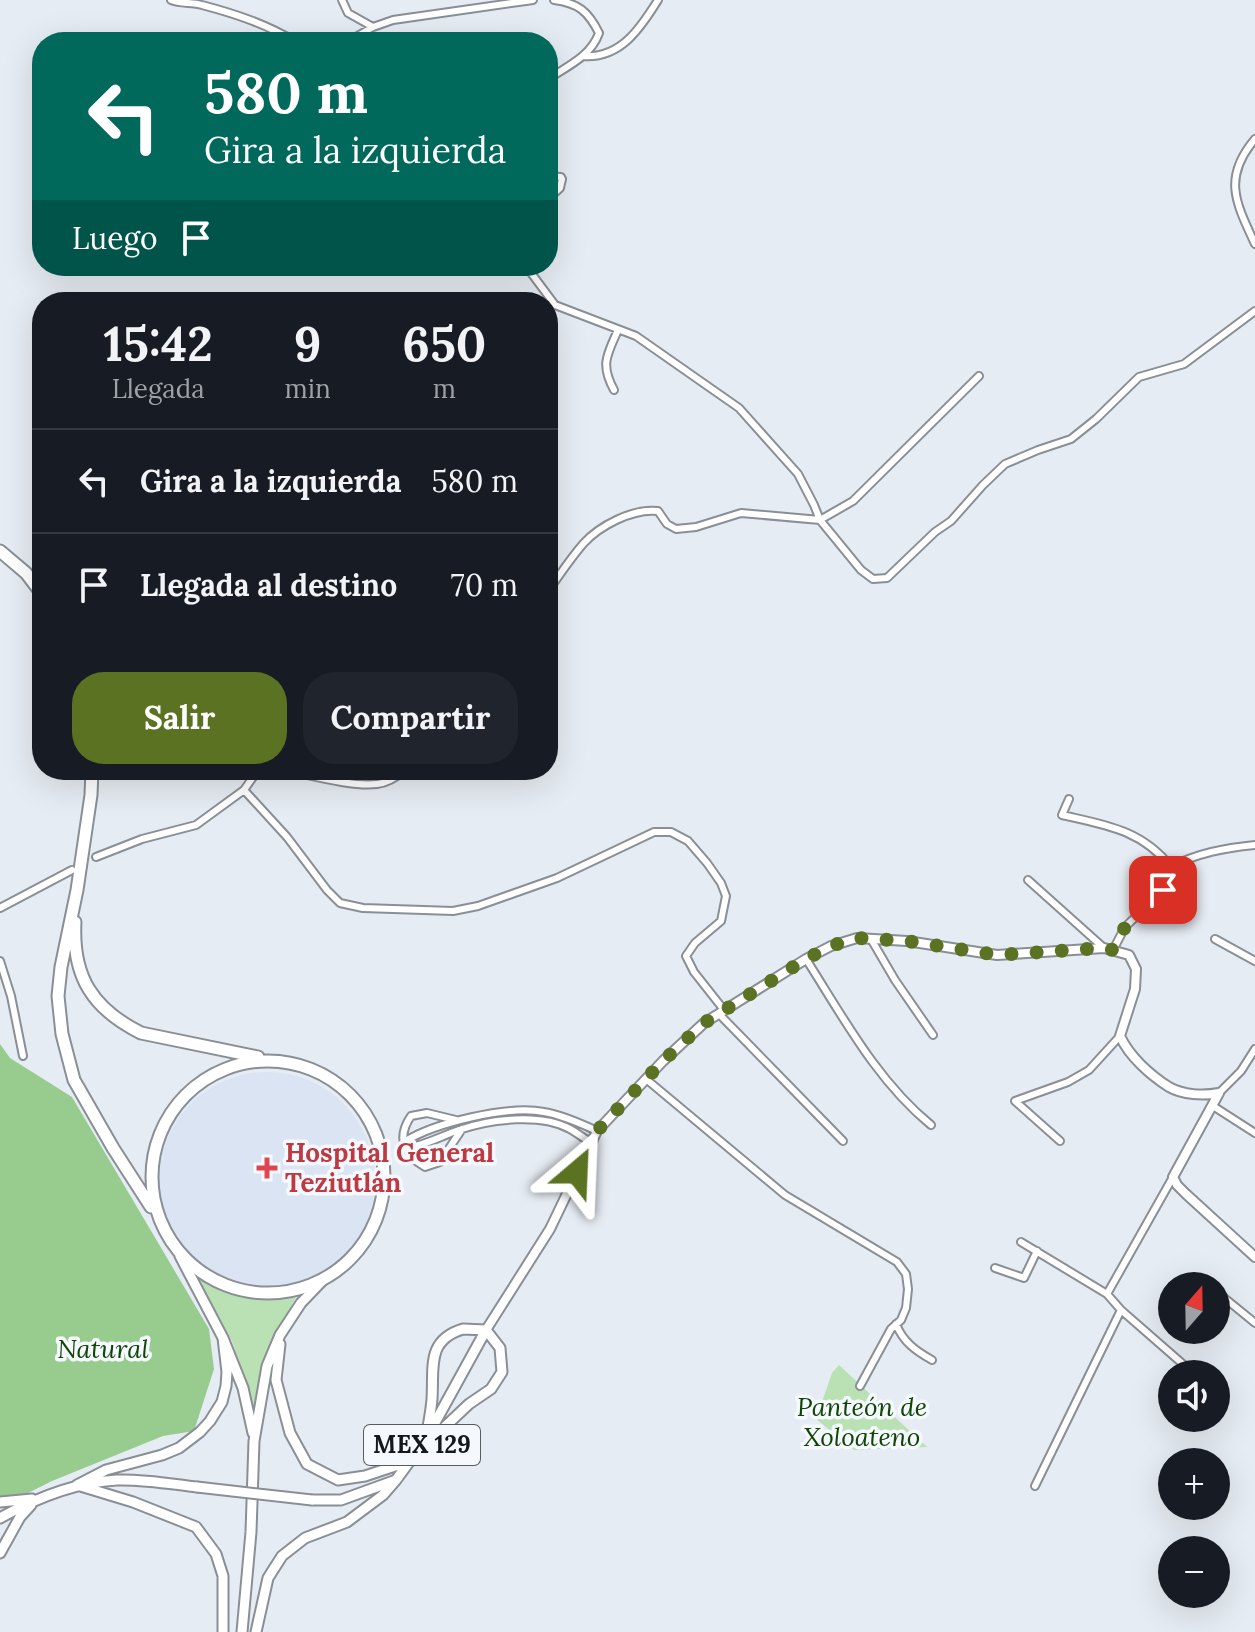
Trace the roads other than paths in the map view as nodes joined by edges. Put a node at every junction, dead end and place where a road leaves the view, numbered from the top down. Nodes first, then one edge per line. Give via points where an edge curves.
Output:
1 (171, 0) edge
2 (342, 0) edge
3 (533, 0) edge
4 (554, 0) edge
5 (658, 0) edge
6 (373, 27) junction
7 (279, 32) edge
8 (364, 32) edge
9 (583, 56) junction
10 (558, 72) edge
11 (1255, 139) edge
12 (1255, 244) edge
13 (558, 306) edge
14 (1255, 311) edge
15 (618, 330) junction
16 (979, 376) dead end
17 (614, 390) dead end
18 (820, 520) junction
19 (0, 551) edge
20 (558, 577) edge
21 (32, 581) edge
22 (92, 780) edge
23 (251, 780) edge
24 (336, 780) edge
25 (389, 780) edge
26 (244, 790) junction
27 (1069, 799) dead end
28 (1255, 845) edge
29 (96, 857) dead end
30 (1171, 867) junction
31 (72, 870) dead end
32 (1028, 880) dead end
33 (77, 890) junction
34 (0, 908) edge
35 (871, 939) junction
36 (1215, 939) dead end
37 (1108, 949) junction
38 (806, 959) junction
39 (0, 961) edge
40 (1255, 961) edge
41 (721, 1012) junction
42 (933, 1035) dead end
43 (1120, 1036) junction
44 (1255, 1049) edge
45 (23, 1056) dead end
46 (270, 1060) junction
47 (646, 1079) junction
48 (1219, 1093) junction
49 (1213, 1106) junction
50 (459, 1121) junction
51 (931, 1125) dead end
52 (462, 1129) junction
53 (597, 1131) junction
54 (1255, 1133) edge
55 (843, 1141) dead end
56 (1060, 1141) dead end
57 (591, 1143) junction
58 (405, 1145) junction
59 (1173, 1177) junction
60 (154, 1211) junction
61 (1021, 1242) dead end
62 (1037, 1251) junction
63 (180, 1256) junction
64 (1255, 1257) edge
65 (995, 1268) dead end
66 (325, 1278) junction
67 (1107, 1294) junction
68 (1230, 1303) edge
69 (1121, 1310) junction
70 (1255, 1323) edge
71 (896, 1324) junction
72 (486, 1330) junction
73 (280, 1335) junction
74 (223, 1338) junction
75 (932, 1360) dead end
76 (1178, 1360) edge
77 (860, 1386) dead end
78 (426, 1439) junction
79 (254, 1441) junction
80 (419, 1449) junction
81 (396, 1480) junction
82 (77, 1485) junction
83 (1035, 1486) dead end
84 (39, 1498) junction
85 (0, 1502) edge
86 (0, 1518) edge
87 (0, 1553) edge
88 (223, 1632) edge
89 (242, 1632) edge
90 (256, 1632) edge

1 - 7 street via 241,15
2 - 6 street via 348,13
3 - 6 street
4 - 9 street via 571,2 591,17 599,33
5 - 9 street via 630,39 597,57
6 - 8 street
9 - 10 street
11 - 12 street via 1234,177 1238,208
13 - 15 street
14 - 18 street via 1184,364 1139,377 1071,439 1005,464 887,578 873,579 861,570
15 - 17 street via 605,361
15 - 18 street via 636,336 739,408 798,474
16 - 18 street via 853,501
18 - 20 street via 741,513 676,529 658,511 645,510 614,521 584,542
19 - 21 highway
22 - 33 highway
23 - 26 street
24 - 25 street
26 - 29 street via 196,825
26 - 41 street via 340,903 363,908 453,911 478,906 557,878 654,832 671,832 688,841 726,896 721,921 686,956
27 - 30 street via 1062,815 1130,834 1160,853
28 - 30 street via 1224,848
30 - 37 street via 1170,884
31 - 34 street
32 - 37 street
33 - 46 highway via 76,955 97,1003 141,1033
33 - 60 highway via 58,996 62,1034 74,1080
35 - 37 main road via 997,955
35 - 38 main road via 857,938
35 - 42 street
36 - 40 street
37 - 43 main road via 1129,955 1136,969
38 - 41 main road
38 - 51 street via 878,1070
39 - 45 street
41 - 47 main road
41 - 55 street
43 - 48 main road via 1141,1064 1171,1088
43 - 56 street via 1089,1070 1015,1101
44 - 48 street
46 - 60 highway via 220,1072 193,1089 171,1115 156,1149
46 - 66 highway via 301,1064 339,1084 363,1108 385,1165 385,1192 375,1225 360,1248
47 - 53 main road
47 - 71 street via 785,1195 897,1262 908,1289 906,1308
48 - 49 main road
49 - 54 street
49 - 59 main road
50 - 53 street via 542,1111
50 - 58 street via 411,1137
50 - 58 street via 427,1113 411,1116 404,1126
52 - 57 street via 541,1120 568,1127
52 - 58 street via 415,1147
52 - 58 street via 440,1162 425,1167 410,1159
53 - 57 main road
57 - 72 main road via 550,1229
59 - 64 main road
59 - 67 street
60 - 63 highway
61 - 62 street
62 - 65 street via 1024,1278
62 - 67 street
63 - 66 highway via 205,1275 252,1292 282,1293
63 - 74 main road
66 - 73 main road
67 - 69 street
68 - 70 street
69 - 76 street
69 - 83 street
71 - 75 street via 914,1350
71 - 77 street
72 - 78 main road, MEX 129
72 - 78 main road via 448,1334 437,1348
72 - 78 main road via 500,1348 502,1372 491,1389
73 - 79 main road via 267,1366
73 - 80 main road via 276,1380 290,1433 307,1464 338,1480 398,1465
74 - 79 main road via 243,1388
74 - 82 main road via 226,1386 222,1402 200,1432 179,1448 106,1470
78 - 80 main road, MEX 129
79 - 89 main road
80 - 81 main road, MEX 129
81 - 82 main road, MEX 129, bridge via 341,1500 119,1480
81 - 90 main road via 347,1522 305,1538 282,1556 268,1578
82 - 84 main road, MEX 129
82 - 88 main road via 196,1527 216,1554 223,1576
84 - 85 main road
84 - 86 main road, MEX 129
84 - 87 main road via 20,1517

